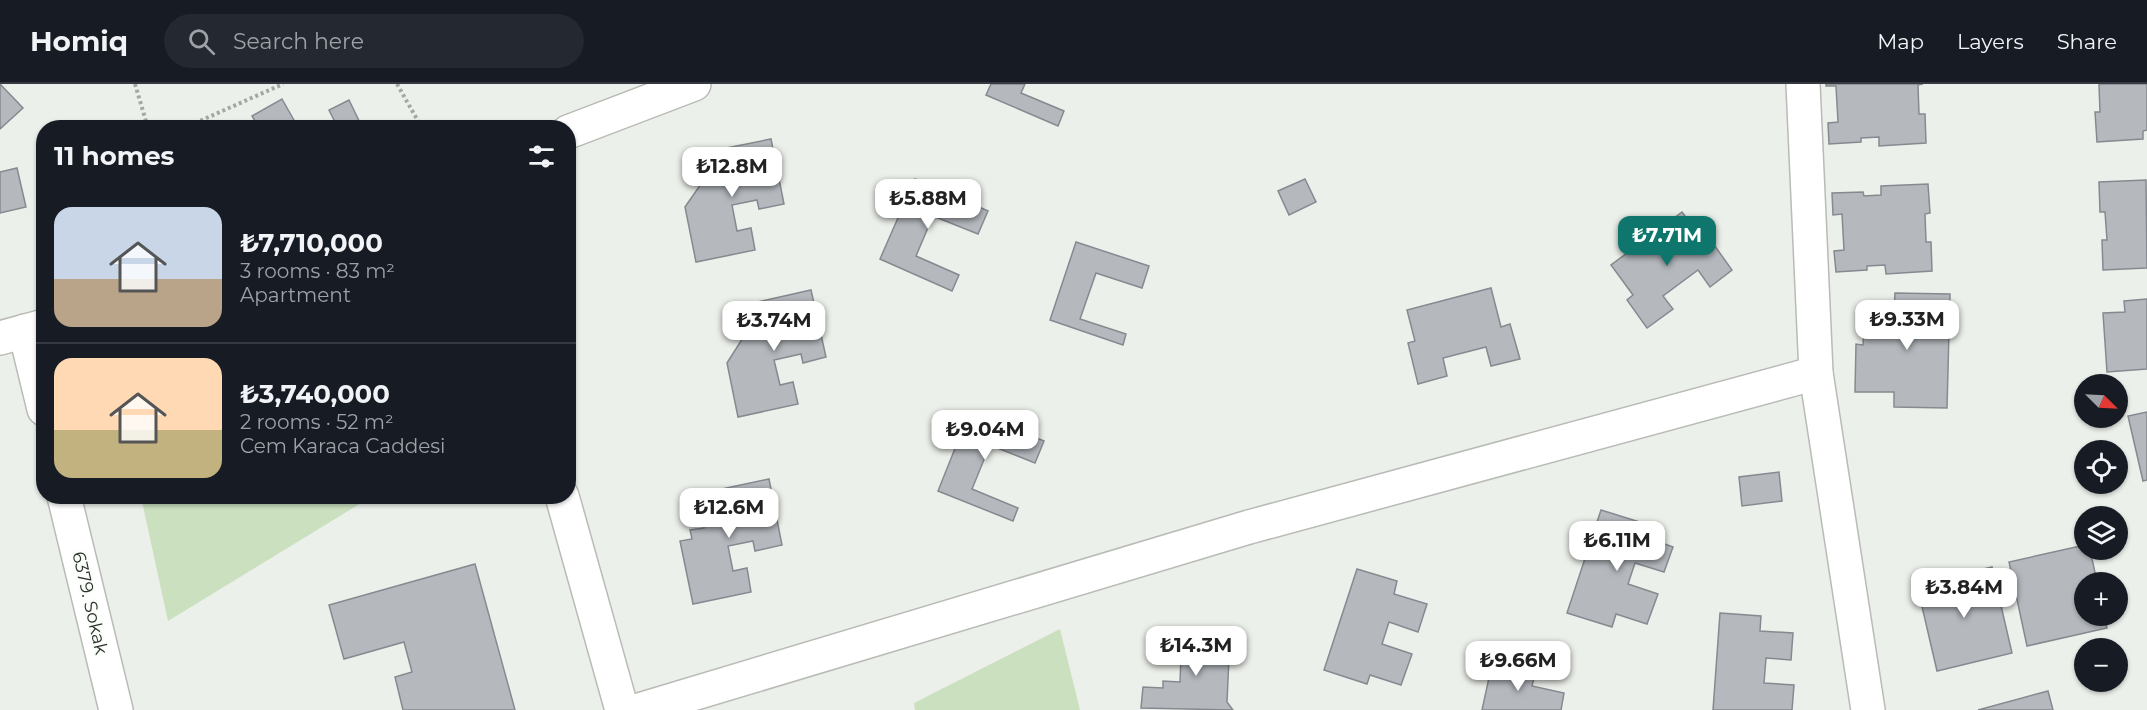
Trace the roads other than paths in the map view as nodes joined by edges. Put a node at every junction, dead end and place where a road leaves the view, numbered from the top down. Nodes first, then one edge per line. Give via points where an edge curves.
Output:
1 (694, 84) edge
2 (1803, 84) edge
3 (576, 129) edge
4 (23, 331) edge
5 (1816, 373) junction
6 (36, 379) edge
7 (66, 504) edge
8 (564, 504) edge
9 (116, 710) edge
10 (622, 710) edge
11 (639, 710) edge
12 (1868, 710) edge

1 - 3 street
2 - 5 street
4 - 6 street
5 - 11 street via 1249,527
5 - 12 street
7 - 9 street, 6379. Sokak
8 - 10 street

